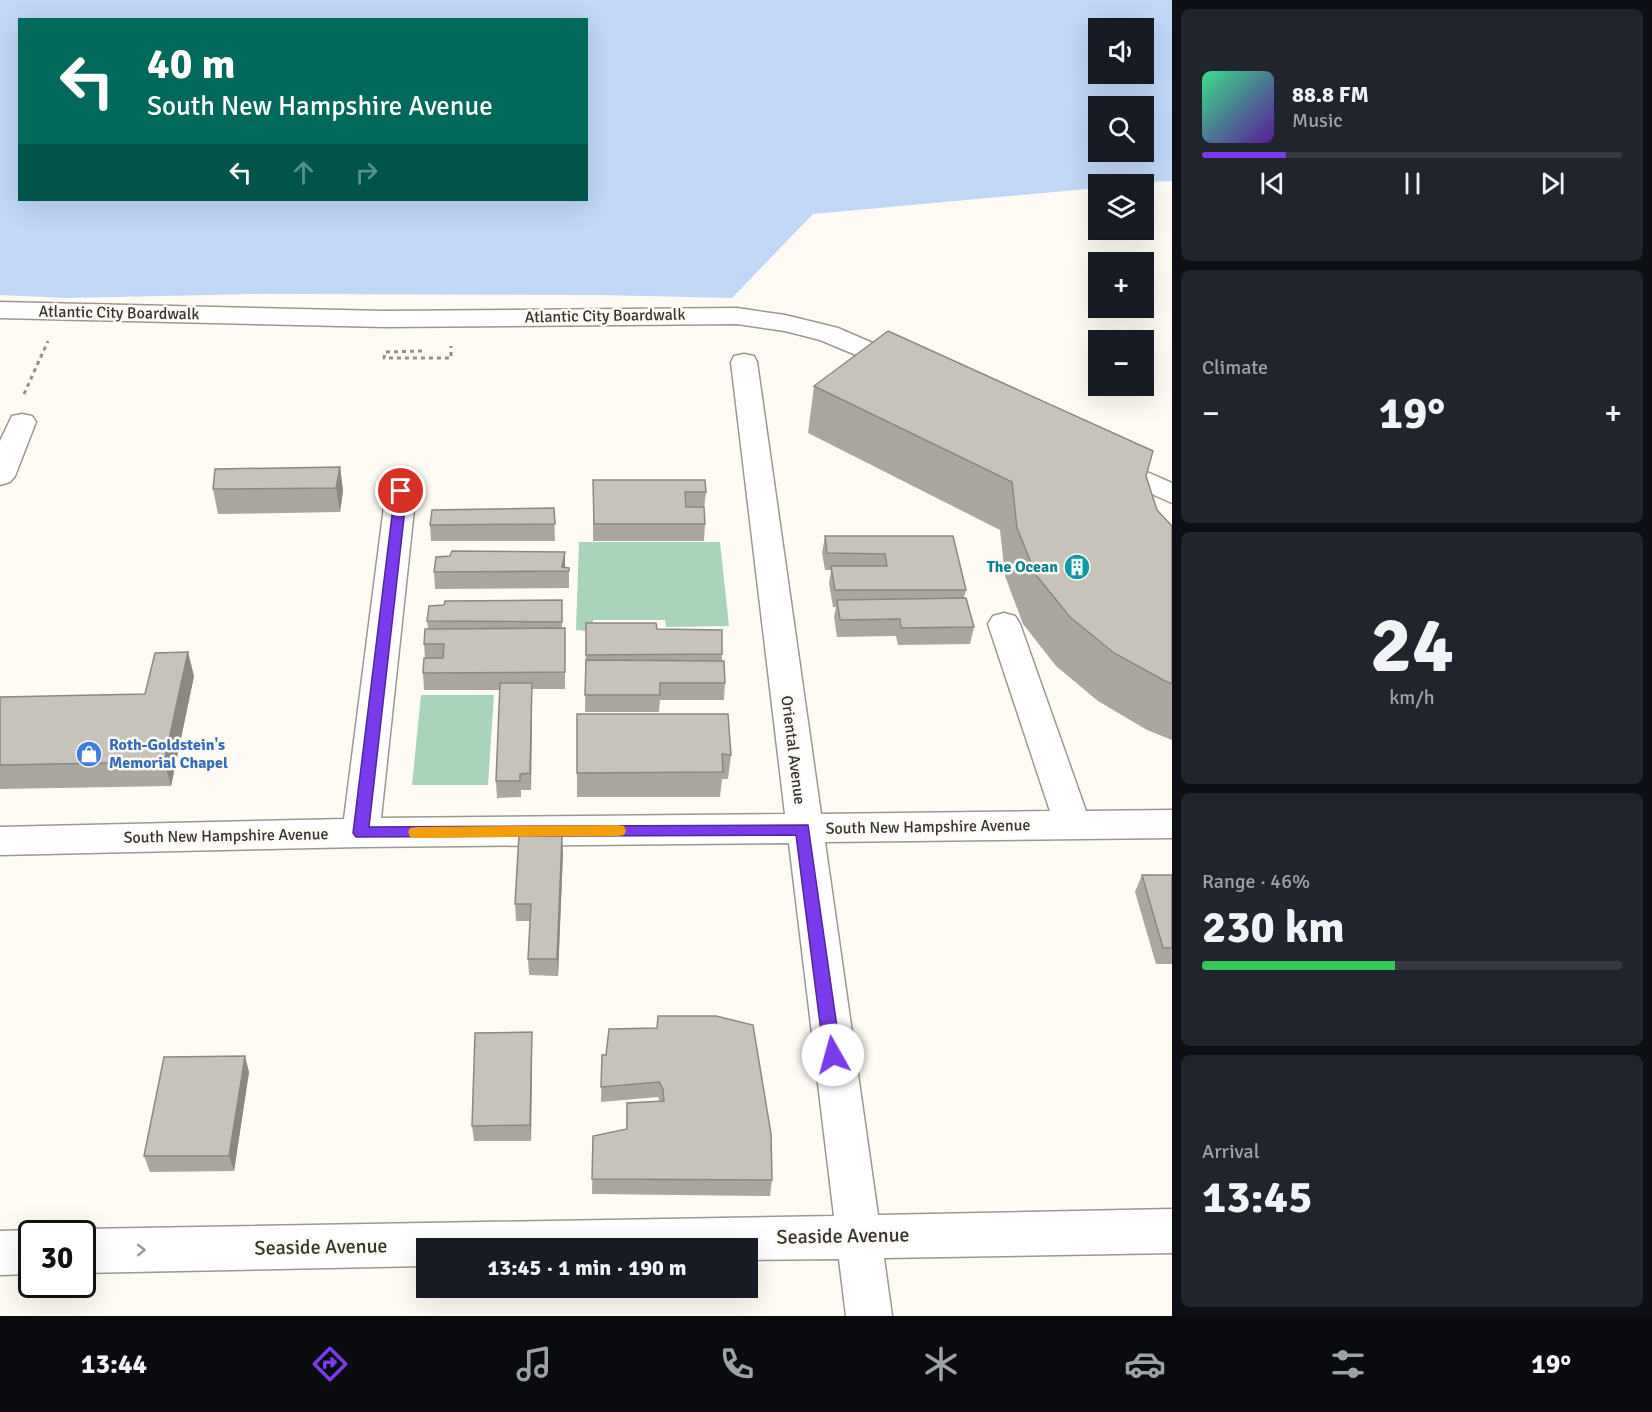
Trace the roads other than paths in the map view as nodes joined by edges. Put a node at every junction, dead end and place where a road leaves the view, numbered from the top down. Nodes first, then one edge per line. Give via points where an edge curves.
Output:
1 (0, 310) edge
2 (744, 362) dead end
3 (924, 376) edge
4 (21, 422) road end
5 (1086, 453) edge
6 (0, 476) edge
7 (401, 491) dead end
8 (1172, 494) edge
9 (1004, 624) dead end
10 (1172, 824) edge
11 (1073, 825) junction
12 (803, 829) junction
13 (361, 833) junction
14 (0, 841) edge
15 (1172, 1231) edge
16 (856, 1236) junction
17 (96, 1251) edge
18 (18, 1252) edge
19 (0, 1253) edge
20 (869, 1316) edge

1 - 3 street, Atlantic City Boardwalk via 385,319 737,316 829,334
2 - 12 street, Oriental Avenue
4 - 6 street
5 - 8 street
7 - 13 street
9 - 11 street
10 - 11 street, South New Hampshire Avenue
11 - 12 street, South New Hampshire Avenue
12 - 13 street, South New Hampshire Avenue
12 - 16 street, Oriental Avenue
13 - 14 street, South New Hampshire Avenue
15 - 16 street, Seaside Avenue
17 -> 16 street, Seaside Avenue
16 - 20 street, Oriental Avenue
18 - 19 street

